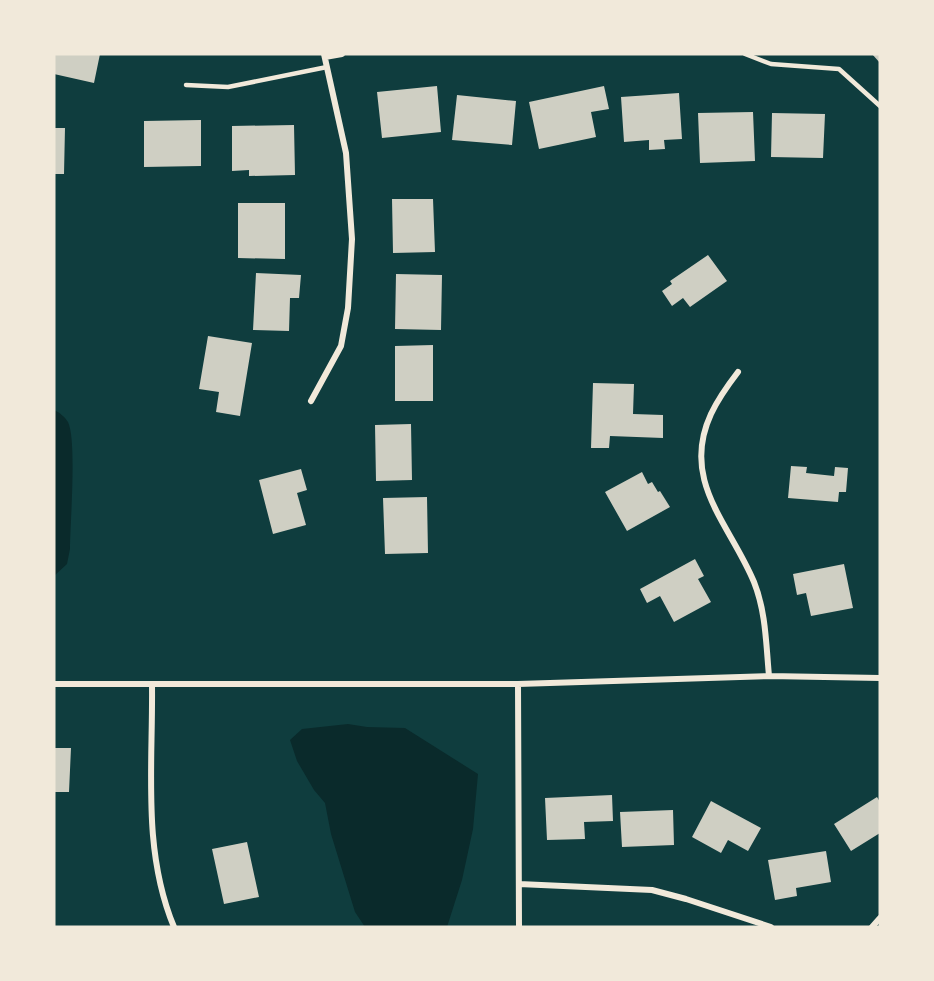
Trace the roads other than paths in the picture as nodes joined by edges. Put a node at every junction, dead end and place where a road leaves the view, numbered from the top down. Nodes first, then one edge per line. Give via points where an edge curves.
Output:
1 (342, 54) edge
2 (746, 54) edge
3 (325, 56) edge
4 (327, 67) junction
5 (186, 85) dead end
6 (880, 106) edge
7 (738, 372) dead end
8 (311, 401) dead end
9 (769, 676) junction
10 (880, 678) edge
11 (54, 684) edge
12 (518, 684) junction
13 (152, 685) junction
14 (519, 884) junction
15 (880, 918) edge
16 (174, 927) edge
17 (519, 927) edge
18 (771, 927) edge
19 (872, 927) edge

1 - 3 street
2 - 6 lane via 771,64 839,69
3 - 4 street
4 - 5 lane via 228,87
4 - 8 street via 346,153 352,239 348,308 340,346
7 - 9 street via 705,427 701,471 708,495 746,564 760,602
9 - 10 street
9 - 12 street
11 - 13 street
12 - 13 street
12 - 14 street
13 - 16 street via 151,822 163,901
14 - 17 street
14 - 18 street via 652,890
15 - 19 street

